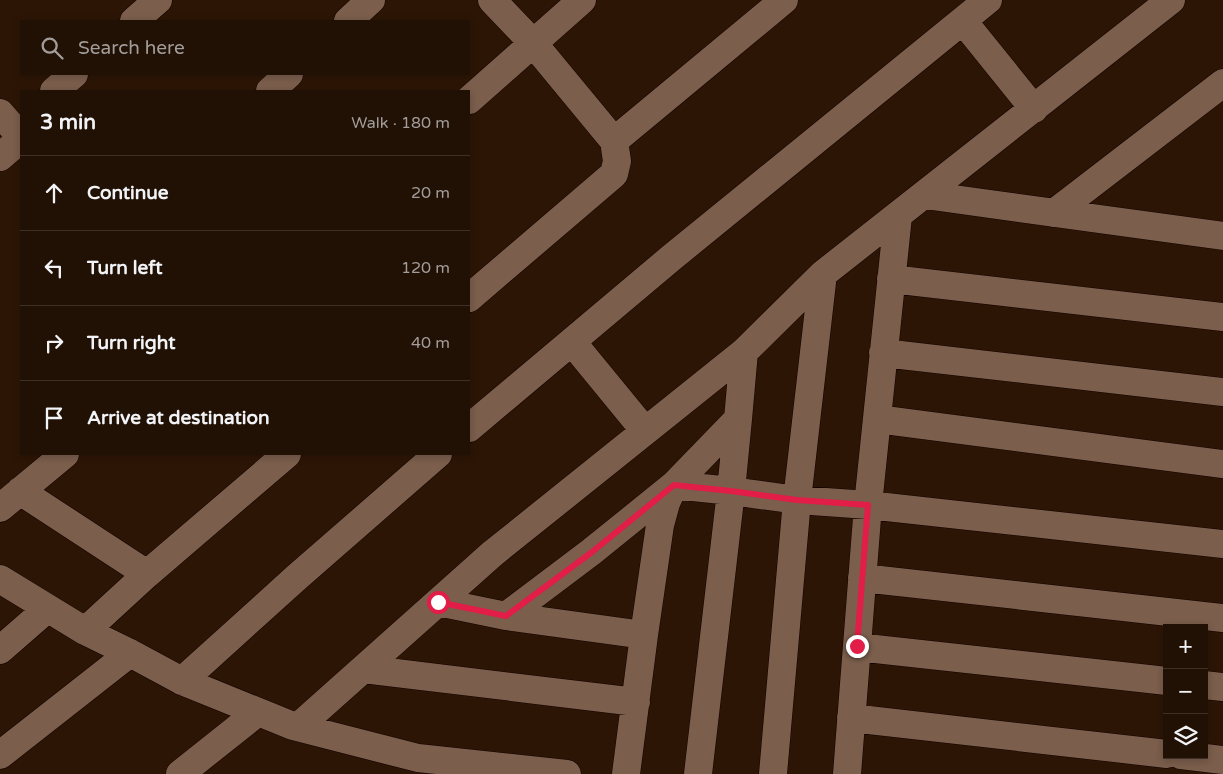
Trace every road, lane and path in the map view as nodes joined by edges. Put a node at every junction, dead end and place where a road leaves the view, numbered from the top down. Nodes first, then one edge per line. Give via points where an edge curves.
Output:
1 (158, 0) edge
2 (371, 0) edge
3 (492, 0) edge
4 (582, 0) edge
5 (784, 0) edge
6 (988, 0) edge
7 (1171, 0) edge
8 (135, 20) edge
9 (349, 20) edge
10 (963, 20) junction
11 (533, 43) junction
12 (73, 75) edge
13 (289, 75) edge
14 (1223, 83) edge
15 (55, 90) edge
16 (271, 90) edge
17 (470, 99) edge
18 (1034, 109) junction
19 (15, 127) edge
20 (614, 141) junction
21 (0, 157) edge
22 (925, 195) junction
23 (1054, 213) junction
24 (898, 216) junction
25 (1223, 236) edge
26 (823, 274) junction
27 (891, 279) junction
28 (470, 297) edge
29 (1223, 317) edge
30 (572, 342) junction
31 (744, 352) junction
32 (883, 353) junction
33 (1223, 392) edge
34 (738, 419) junction
35 (876, 419) junction
36 (470, 427) edge
37 (645, 431) junction
38 (64, 455) edge
39 (286, 455) edge
40 (437, 455) edge
41 (1223, 464) edge
42 (674, 485) junction
43 (731, 491) junction
44 (10, 500) edge
45 (797, 500) junction
46 (868, 505) junction
47 (1223, 544) edge
48 (147, 574) junction
49 (862, 578) junction
50 (0, 579) edge
51 (438, 602) junction
52 (47, 609) junction
53 (506, 616) junction
54 (1223, 618) edge
55 (85, 631) junction
56 (644, 635) junction
57 (857, 646) junction
58 (0, 650) edge
59 (130, 653) junction
60 (363, 669) junction
61 (182, 681) junction
62 (1163, 681) edge
63 (1208, 685) edge
64 (1223, 687) edge
65 (636, 702) junction
66 (258, 712) junction
67 (851, 718) junction
68 (298, 727) junction
69 (1163, 754) edge
70 (0, 756) edge
71 (1208, 758) edge
72 (1223, 760) edge
73 (434, 767) edge
74 (180, 774) edge
75 (567, 774) edge
76 (626, 774) edge
77 (698, 774) edge
78 (773, 774) edge
79 (847, 774) edge

1 - 8 street
2 - 9 street
3 - 11 street
4 - 11 street
5 - 20 street
6 - 10 street
7 - 18 street
10 - 18 street
10 - 30 street
11 - 17 street
11 - 20 street
12 - 15 street
13 - 16 street
14 - 23 street
18 - 22 street
19 - 21 street
20 - 28 street via 617,161 614,174
22 - 23 street
22 - 24 street
23 - 25 street
24 - 26 street
24 - 27 street
26 - 31 street
26 - 45 street
27 - 29 street
27 - 32 street
30 - 36 street
30 - 37 street
31 - 34 street
31 - 37 street
32 - 33 street
32 - 35 street
34 - 42 street
34 - 43 street
35 - 41 street
35 - 46 street
37 - 51 street via 492,554
38 - 44 street
39 - 48 street
40 - 61 street
42 - 43 street
42 - 53 street
42 - 56 street via 660,525
43 - 45 street
43 - 77 street
44 - 48 street
45 - 46 street
45 - 78 street
46 - 47 street
46 - 49 street
48 - 55 street
49 - 54 street
49 - 57 street
50 - 52 street
51 - 53 street
51 - 60 street
52 - 55 street
52 - 58 street
53 - 56 street
55 - 59 street
56 - 65 street
57 - 62 street
57 - 67 street
59 - 61 street
59 - 70 street
60 - 65 street
60 - 68 street
61 - 66 street
63 - 64 street
65 - 76 street
66 - 68 street
66 - 74 street
67 - 69 street
67 - 79 street
68 - 73 street via 418,758
71 - 72 street
73 - 75 street

